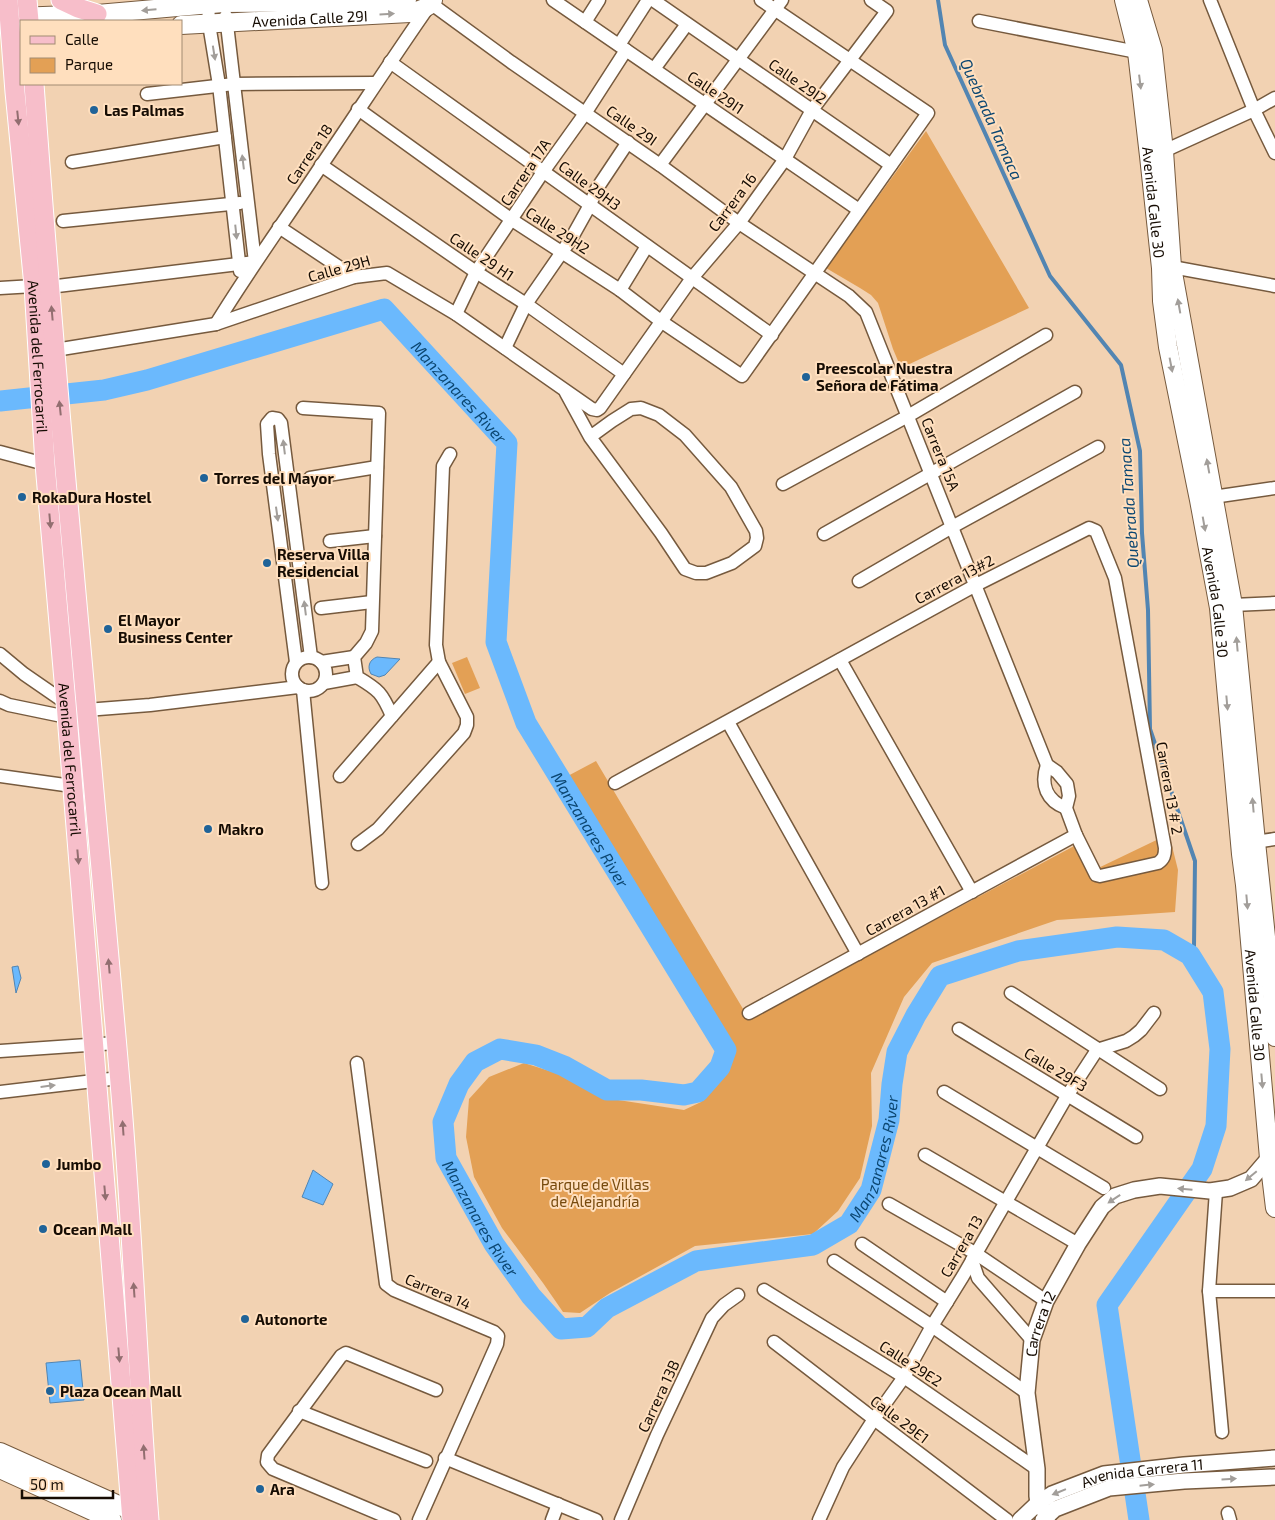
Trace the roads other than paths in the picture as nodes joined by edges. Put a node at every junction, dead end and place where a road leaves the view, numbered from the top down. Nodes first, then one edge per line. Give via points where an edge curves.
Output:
1 (61, 0) edge
2 (407, 0) edge
3 (553, 0) edge
4 (599, 0) edge
5 (762, 0) edge
6 (872, 0) edge
7 (1124, 0) edge
8 (1138, 0) edge
9 (1210, 0) edge
10 (430, 1) edge
11 (655, 1) edge
12 (215, 2) edge
13 (778, 5) edge
14 (97, 14) junction
15 (15, 20) edge
16 (979, 21) dead end
17 (227, 22) junction
18 (585, 22) junction
19 (209, 24) junction
20 (687, 24) junction
21 (182, 25) edge
22 (623, 47) junction
23 (1145, 51) junction
24 (738, 59) junction
25 (850, 60) junction
26 (390, 62) junction
27 (0, 63) edge
28 (654, 69) junction
29 (375, 83) junction
30 (234, 84) junction
31 (219, 85) junction
32 (35, 86) edge
33 (15, 92) junction
34 (147, 94) dead end
35 (1275, 98) edge
36 (705, 104) junction
37 (358, 109) junction
38 (812, 110) junction
39 (1254, 110) junction
40 (586, 112) junction
41 (226, 137) junction
42 (628, 142) junction
43 (1164, 151) junction
44 (1275, 153) edge
45 (785, 158) junction
46 (72, 162) dead end
47 (322, 165) junction
48 (660, 165) junction
49 (891, 165) junction
50 (543, 172) junction
51 (248, 203) junction
52 (233, 204) junction
53 (590, 205) junction
54 (860, 210) junction
55 (512, 220) junction
56 (63, 221) dead end
57 (739, 223) junction
58 (279, 227) junction
59 (647, 246) junction
60 (562, 252) junction
61 (255, 262) junction
62 (239, 264) junction
63 (1167, 268) junction
64 (476, 272) junction
65 (815, 273) junction
66 (354, 277) junction
67 (692, 278) junction
68 (242, 281) junction
69 (42, 286) junction
70 (1275, 286) edge
71 (0, 288) edge
72 (620, 290) junction
73 (526, 304) junction
74 (456, 314) junction
75 (662, 322) junction
76 (216, 324) junction
77 (772, 335) junction
78 (1046, 335) dead end
79 (505, 348) junction
80 (49, 357) junction
81 (624, 374) junction
82 (565, 390) junction
83 (1075, 392) dead end
84 (303, 408) dead end
85 (597, 410) joint
86 (908, 416) junction
87 (590, 437) junction
88 (1098, 447) dead end
89 (0, 452) edge
90 (450, 454) dead end
91 (45, 459) junction
92 (377, 466) junction
93 (930, 472) junction
94 (310, 478) dead end
95 (783, 484) dead end
96 (1275, 488) edge
97 (1213, 497) junction
98 (952, 527) junction
99 (1086, 529) joint
100 (824, 534) dead end
101 (375, 536) junction
102 (330, 541) dead end
103 (859, 581) dead end
104 (976, 585) junction
105 (372, 602) junction
106 (1275, 603) edge
107 (1234, 605) junction
108 (321, 608) dead end
109 (0, 654) edge
110 (354, 657) junction
111 (316, 659) junction
112 (840, 660) junction
113 (296, 662) junction
114 (439, 662) junction
115 (357, 677) junction
116 (324, 683) junction
117 (300, 689) junction
118 (0, 701) edge
119 (67, 710) junction
120 (86, 710) junction
121 (392, 716) junction
122 (728, 722) junction
123 (1047, 765) junction
124 (0, 776) edge
125 (340, 776) dead end
126 (615, 783) dead end
127 (72, 786) junction
128 (1066, 808) junction
129 (1076, 835) junction
130 (1275, 839) edge
131 (1248, 843) junction
132 (358, 844) dead end
133 (322, 883) dead end
134 (972, 892) junction
135 (858, 954) junction
136 (1010, 993) dead end
137 (1274, 994) edge
138 (749, 1013) dead end
139 (1154, 1013) dead end
140 (959, 1029) dead end
141 (1275, 1036) edge
142 (116, 1043) junction
143 (93, 1044) junction
144 (1097, 1050) junction
145 (0, 1051) edge
146 (357, 1063) dead end
147 (119, 1078) junction
148 (96, 1080) junction
149 (1160, 1089) dead end
150 (0, 1092) edge
151 (944, 1092) dead end
152 (1067, 1096) junction
153 (1136, 1137) dead end
154 (1036, 1148) junction
155 (1272, 1152) edge
156 (925, 1155) dead end
157 (1104, 1188) dead end
158 (1213, 1191) junction
159 (1006, 1201) junction
160 (889, 1204) dead end
161 (1275, 1208) edge
162 (862, 1244) dead end
163 (1078, 1244) junction
164 (974, 1256) junction
165 (834, 1261) dead end
166 (963, 1276) junction
167 (978, 1278) junction
168 (764, 1290) dead end
169 (1209, 1291) junction
170 (1275, 1291) edge
171 (738, 1295) dead end
172 (1046, 1301) junction
173 (947, 1302) junction
174 (932, 1326) junction
175 (1032, 1340) junction
176 (774, 1342) dead end
177 (904, 1377) junction
178 (436, 1390) dead end
179 (1027, 1393) junction
180 (299, 1412) junction
181 (874, 1420) junction
182 (1222, 1432) dead end
183 (0, 1452) edge
184 (445, 1458) junction
185 (1275, 1458) edge
186 (426, 1461) dead end
187 (0, 1470) edge
188 (1036, 1470) junction
189 (1275, 1477) edge
190 (1107, 1481) junction
191 (1038, 1503) junction
192 (558, 1504) junction
193 (143, 1518) edge
194 (1046, 1518) edge
195 (112, 1520) edge
196 (394, 1520) edge
197 (419, 1520) edge
198 (552, 1520) edge
199 (596, 1520) edge
200 (621, 1520) edge
201 (819, 1520) edge
202 (1007, 1520) edge
203 (1020, 1520) edge

1 - 14 main road
2 - 12 main road, Avenida Calle 29I
3 - 18 street, Calle 29I1
4 - 18 street
5 - 13 street
6 - 25 street, Carrera 16 via 887,10
7 - 23 main road, Avenida Calle 30
8 - 23 main road, Avenida Calle 30
9 - 39 street
17 -> 10 main road, Avenida Calle 29I via 410,13 421,10
10 - 26 street, Carrera 18
10 - 40 street, Calle 29I via 511,62
11 - 20 street, Calle 29I2
11 - 22 street, Carrera 17A
12 -> 14 main road, Avenida Calle 29I
12 - 17 street
12 - 19 street
13 - 24 street
13 - 25 street
14 - 15 main road, Avenida Calle 29I
15 - 33 main road, Avenida del Ferrocarril
16 - 23 street
17 - 19 main road, Avenida Calle 29I
17 - 30 street
18 - 22 street, Calle 29I1
19 - 21 main road, Avenida Calle 29I
19 -> 31 street
20 - 24 street, Calle 29I2
20 - 28 street
22 - 28 street, Calle 29I1
22 - 40 street, Carrera 17A
23 - 43 main road, Avenida Calle 30
23 -> 63 main road, Avenida Calle 30
24 - 36 street
24 - 38 street, Calle 29I2
25 - 38 street, Carrera 16
25 - 49 street via 928,113
26 - 29 street, Carrera 18
26 - 50 street, Calle 29H3
27 - 33 main road
28 - 36 street, Calle 29I1
29 - 30 street
29 - 37 street, Carrera 18
30 - 31 street
51 -> 30 street
31 - 34 street
31 - 41 street
32 - 69 main road, Avenida del Ferrocarril
33 -> 69 main road, Avenida del Ferrocarril
35 - 39 street
36 - 45 street, Calle 29I1
36 - 48 street
37 - 47 street, Carrera 18
37 - 55 street, Calle 29H2
38 - 45 street, Carrera 16
38 - 49 street, Calle 29I2
39 - 43 street
39 - 44 street
40 - 42 street, Calle 29I
40 - 50 street, Carrera 17A
41 - 46 street
41 - 52 street
42 - 48 street, Calle 29I
42 - 53 street via 596,190
43 - 63 main road, Avenida Calle 30
45 - 54 street, Calle 29I1
45 - 57 street, Carrera 16
47 - 58 street, Carrera 18
47 - 64 street, Calle 29 H1
48 - 57 street, Calle 29I
49 - 54 street
50 - 53 street, Calle 29H3
50 - 55 street, Carrera 17A
51 - 52 street
51 - 61 street
52 - 56 street
52 -> 62 street
53 - 59 street, Calle 29H3
53 - 60 street
54 - 65 street
55 - 60 street, Calle 29H2
55 - 64 street, Carrera 17A
57 - 65 street, Calle 29I
57 - 67 street, Carrera 16
58 - 61 street, Carrera 18
58 - 66 street
59 - 67 street, Calle 29H3
59 - 72 street
60 - 72 street, Calle 29H2
60 - 73 street
61 - 62 street
61 - 68 street, Carrera 18
62 - 68 street
62 - 69 street
63 - 70 street
97 -> 63 main road, Avenida Calle 30
63 -> 131 main road, Avenida Calle 30 via 1162,301 1168,347 1219,608
64 - 73 street, Calle 29 H1
64 - 74 street, Carrera 17A
65 - 77 street
65 - 86 street, Carrera 15A via 866,312
66 - 74 street, Calle 29H via 387,272
66 - 76 street, Calle 29H
67 - 75 street, Carrera 16
67 - 77 street, Calle 29H3
68 - 76 street, Carrera 18
69 - 71 street
69 - 80 main road, Avenida del Ferrocarril
72 - 75 street, Calle 29H2
73 - 79 street
73 - 81 street, Calle 29 H1
74 - 79 street, Calle 29H
75 - 77 street, Calle 29H2 via 742,376
75 - 81 street, Carrera 16
76 - 80 street, Calle 29H
78 - 86 street
79 - 82 street, Calle 29H
80 - 91 main road, Avenida del Ferrocarril
120 -> 80 main road, Avenida del Ferrocarril via 64,454
81 - 85 street, Carrera 16
82 - 85 street, Calle 29H via 592,410
82 - 87 street
83 - 93 street
84 - 92 street via 379,413
86 - 93 street, Carrera 15A
86 - 95 street
87 - 87 street via 686,569 706,573 732,564 755,546 756,531 731,487 685,435 659,416 641,408 631,409
88 - 98 street
89 - 91 street
90 - 114 street via 442,476 436,637
91 -> 119 main road, Avenida del Ferrocarril
92 - 94 street
92 - 101 street
93 - 98 street, Carrera 15A
93 - 100 street
96 - 97 street
97 - 107 main road, Avenida Calle 30
98 - 103 street
98 - 104 street, Carrera 15A
99 - 104 street, Carrera 13#2
99 - 129 street, Carrera 13 # 2 via 1096,531 1115,578 1165,854 1158,863 1100,876
101 - 102 street
101 - 105 street
104 - 112 street, Carrera 13#2
104 - 123 street, Carrera 13 # 2
105 - 108 street
105 - 110 street via 372,631
106 - 107 street
131 -> 107 main road, Avenida Calle 30
109 - 119 street
110 - 111 street
110 - 115 street
111 - 113 street
111 -> 113 street via 281,423 272,418 267,424 269,454
111 - 116 street via 326,672
112 - 122 street, Carrera 13#2
112 - 134 street
113 - 117 street via 292,678
114 - 121 street
114 - 132 street via 467,717 464,733 378,829
115 - 116 street
115 - 121 street via 376,688
116 - 117 street via 315,690
117 - 120 street
117 - 133 street
118 - 119 street via 9,705
119 - 120 street
119 - 127 main road, Avenida del Ferrocarril
142 -> 120 main road, Avenida del Ferrocarril
121 - 125 street
122 - 126 street, Carrera 13#2
122 - 135 street
123 - 128 street, Carrera 13 # 2 via 1067,784
123 - 128 street via 1044,777 1047,794
124 - 127 street
127 -> 143 main road, Avenida del Ferrocarril
128 - 129 street, Carrera 13 # 2
129 - 134 street, Carrera 13 #1
130 - 131 street
131 - 137 main road, Avenida Calle 30
131 -> 155 main road, Avenida Calle 30 via 1246,885
134 - 135 street, Carrera 13 #1
135 - 138 street, Carrera 13 #1
136 - 144 street
137 - 141 main road, Avenida Calle 30
139 - 144 street via 1134,1036
140 - 152 street, Calle 29F3
142 - 143 street
142 - 147 main road, Avenida del Ferrocarril
143 - 145 street
143 - 148 main road, Avenida del Ferrocarril
144 - 149 street
144 - 152 street, Carrera 13
146 - 184 street, Carrera 14 via 386,1284 498,1336
147 - 148 street
193 -> 147 main road, Avenida del Ferrocarril
150 -> 148 street
148 -> 193 main road, Avenida del Ferrocarril
151 - 154 street
152 - 153 street, Calle 29F3
152 - 154 street, Carrera 13
154 - 157 street
154 - 159 street, Carrera 13
155 -> 158 street via 1251,1179
155 - 161 main road, Avenida Calle 30
156 - 159 street
158 -> 163 street, Carrera 12 via 1160,1186 1115,1196 1102,1207
158 - 169 street
159 - 163 street
159 - 164 street, Carrera 13
160 - 164 street
162 - 173 street
163 - 172 street, Carrera 12
164 - 166 street, Carrera 13
164 - 167 street
164 - 172 street
165 - 174 street
166 - 167 street
166 - 173 street, Carrera 13
167 - 175 street
168 - 177 street, Calle 29E2
169 - 170 street
169 - 182 street
171 - 200 street, Carrera 13B via 724,1304 712,1318
172 - 175 street, Carrera 12
173 - 174 street, Carrera 13
174 - 177 street, Carrera 13
174 - 179 street
175 - 179 street, Carrera 12
176 - 181 street, Calle 29E1
177 - 181 street, Carrera 13
177 - 188 street, Calle 29E2
178 - 180 street via 346,1353
179 - 188 street, Carrera 12
180 - 186 street
180 - 196 street via 268,1455 267,1462 273,1469
181 - 201 street, Carrera 13 via 843,1467
181 - 202 street, Calle 29E1
183 - 193 main road
184 - 192 street
184 - 197 street, Carrera 14
185 - 190 street, Avenida Carrera 11 via 1184,1465
187 - 195 main road
188 - 191 street, Carrera 12
190 -> 189 street, Avenida Carrera 11
190 -> 191 street, Avenida Carrera 11 via 1052,1494
190 - 194 street, Avenida Carrera 11 via 1055,1509
191 - 194 street
191 - 203 street, Avenida Carrera 11
192 - 198 street
192 - 199 street

